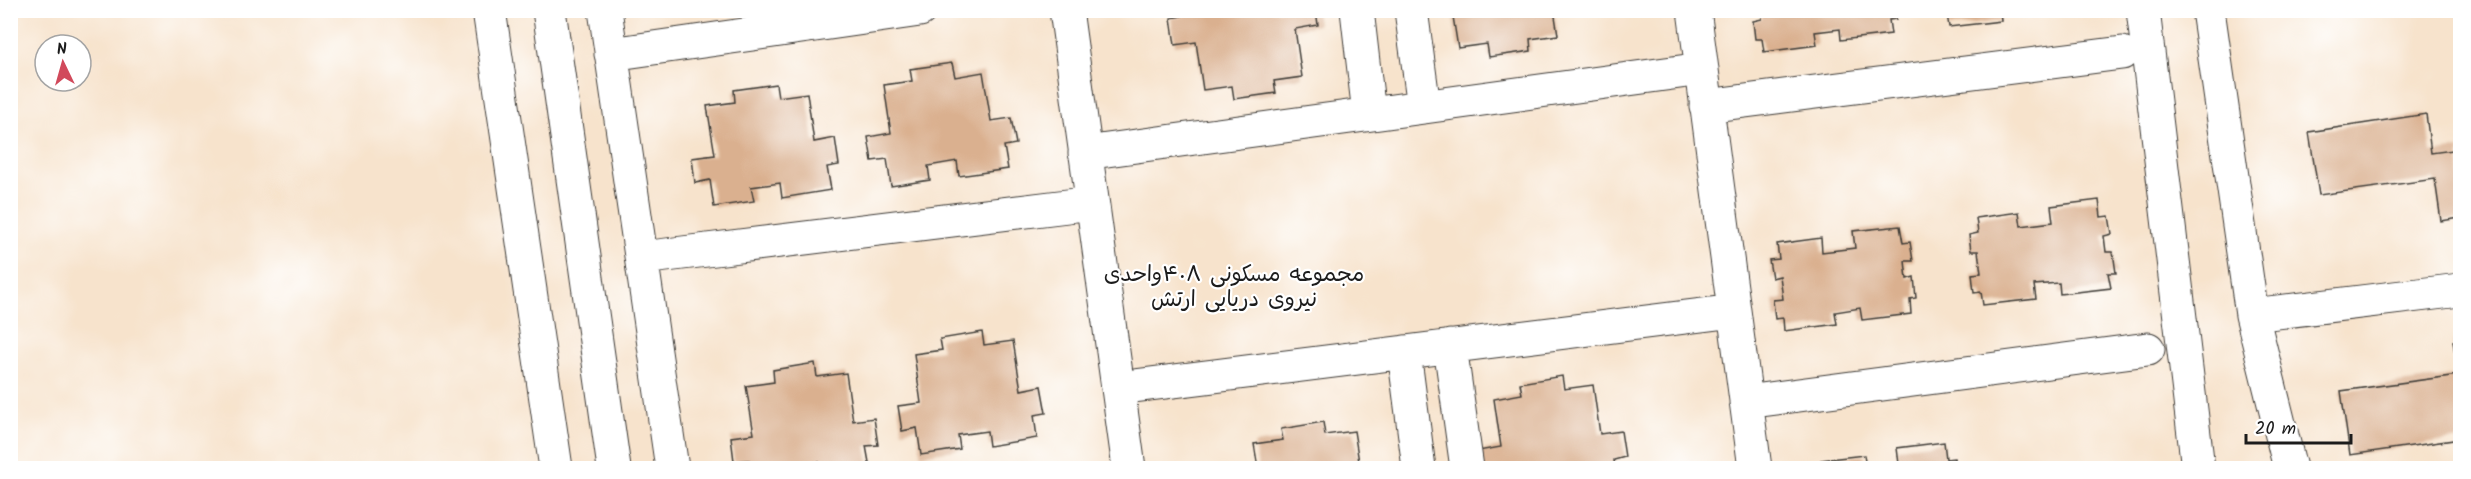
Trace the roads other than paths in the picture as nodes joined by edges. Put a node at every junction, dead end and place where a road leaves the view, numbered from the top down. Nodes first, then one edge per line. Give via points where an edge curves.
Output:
1 (489, 10) edge
2 (549, 10) edge
3 (605, 10) edge
4 (921, 10) edge
5 (1066, 10) edge
6 (1357, 10) edge
7 (1411, 10) edge
8 (1694, 10) edge
9 (2143, 10) edge
10 (2208, 10) edge
11 (2122, 53) dead end
12 (611, 54) junction
13 (1702, 69) junction
14 (1424, 106) junction
15 (1706, 106) junction
16 (1369, 114) junction
17 (1085, 153) junction
18 (1092, 202) junction
19 (642, 258) junction
20 (2460, 290) edge
21 (1734, 311) junction
22 (2252, 315) junction
23 (1450, 346) junction
24 (2148, 350) dead end
25 (1404, 352) junction
26 (1118, 388) junction
27 (1746, 402) junction
28 (556, 468) edge
29 (614, 468) edge
30 (672, 468) edge
31 (1129, 468) edge
32 (1419, 468) edge
33 (1467, 468) edge
34 (1755, 468) edge
35 (2198, 468) edge
36 (2290, 468) edge

1 - 28 street
2 - 29 street
3 - 12 street
4 - 12 street
5 - 17 street
6 - 16 street
7 - 14 street
8 - 13 street
9 - 35 street
10 - 22 street
11 - 15 street
12 - 19 street
13 - 14 street
13 - 15 street
14 - 16 street
15 - 21 street
16 - 17 street
17 - 18 street
18 - 19 street
18 - 26 street
19 - 30 street
20 - 22 street
21 - 23 street
21 - 27 street
22 - 36 street
23 - 25 street
23 - 33 street
24 - 27 street
25 - 26 street
25 - 32 street
26 - 31 street
27 - 34 street

